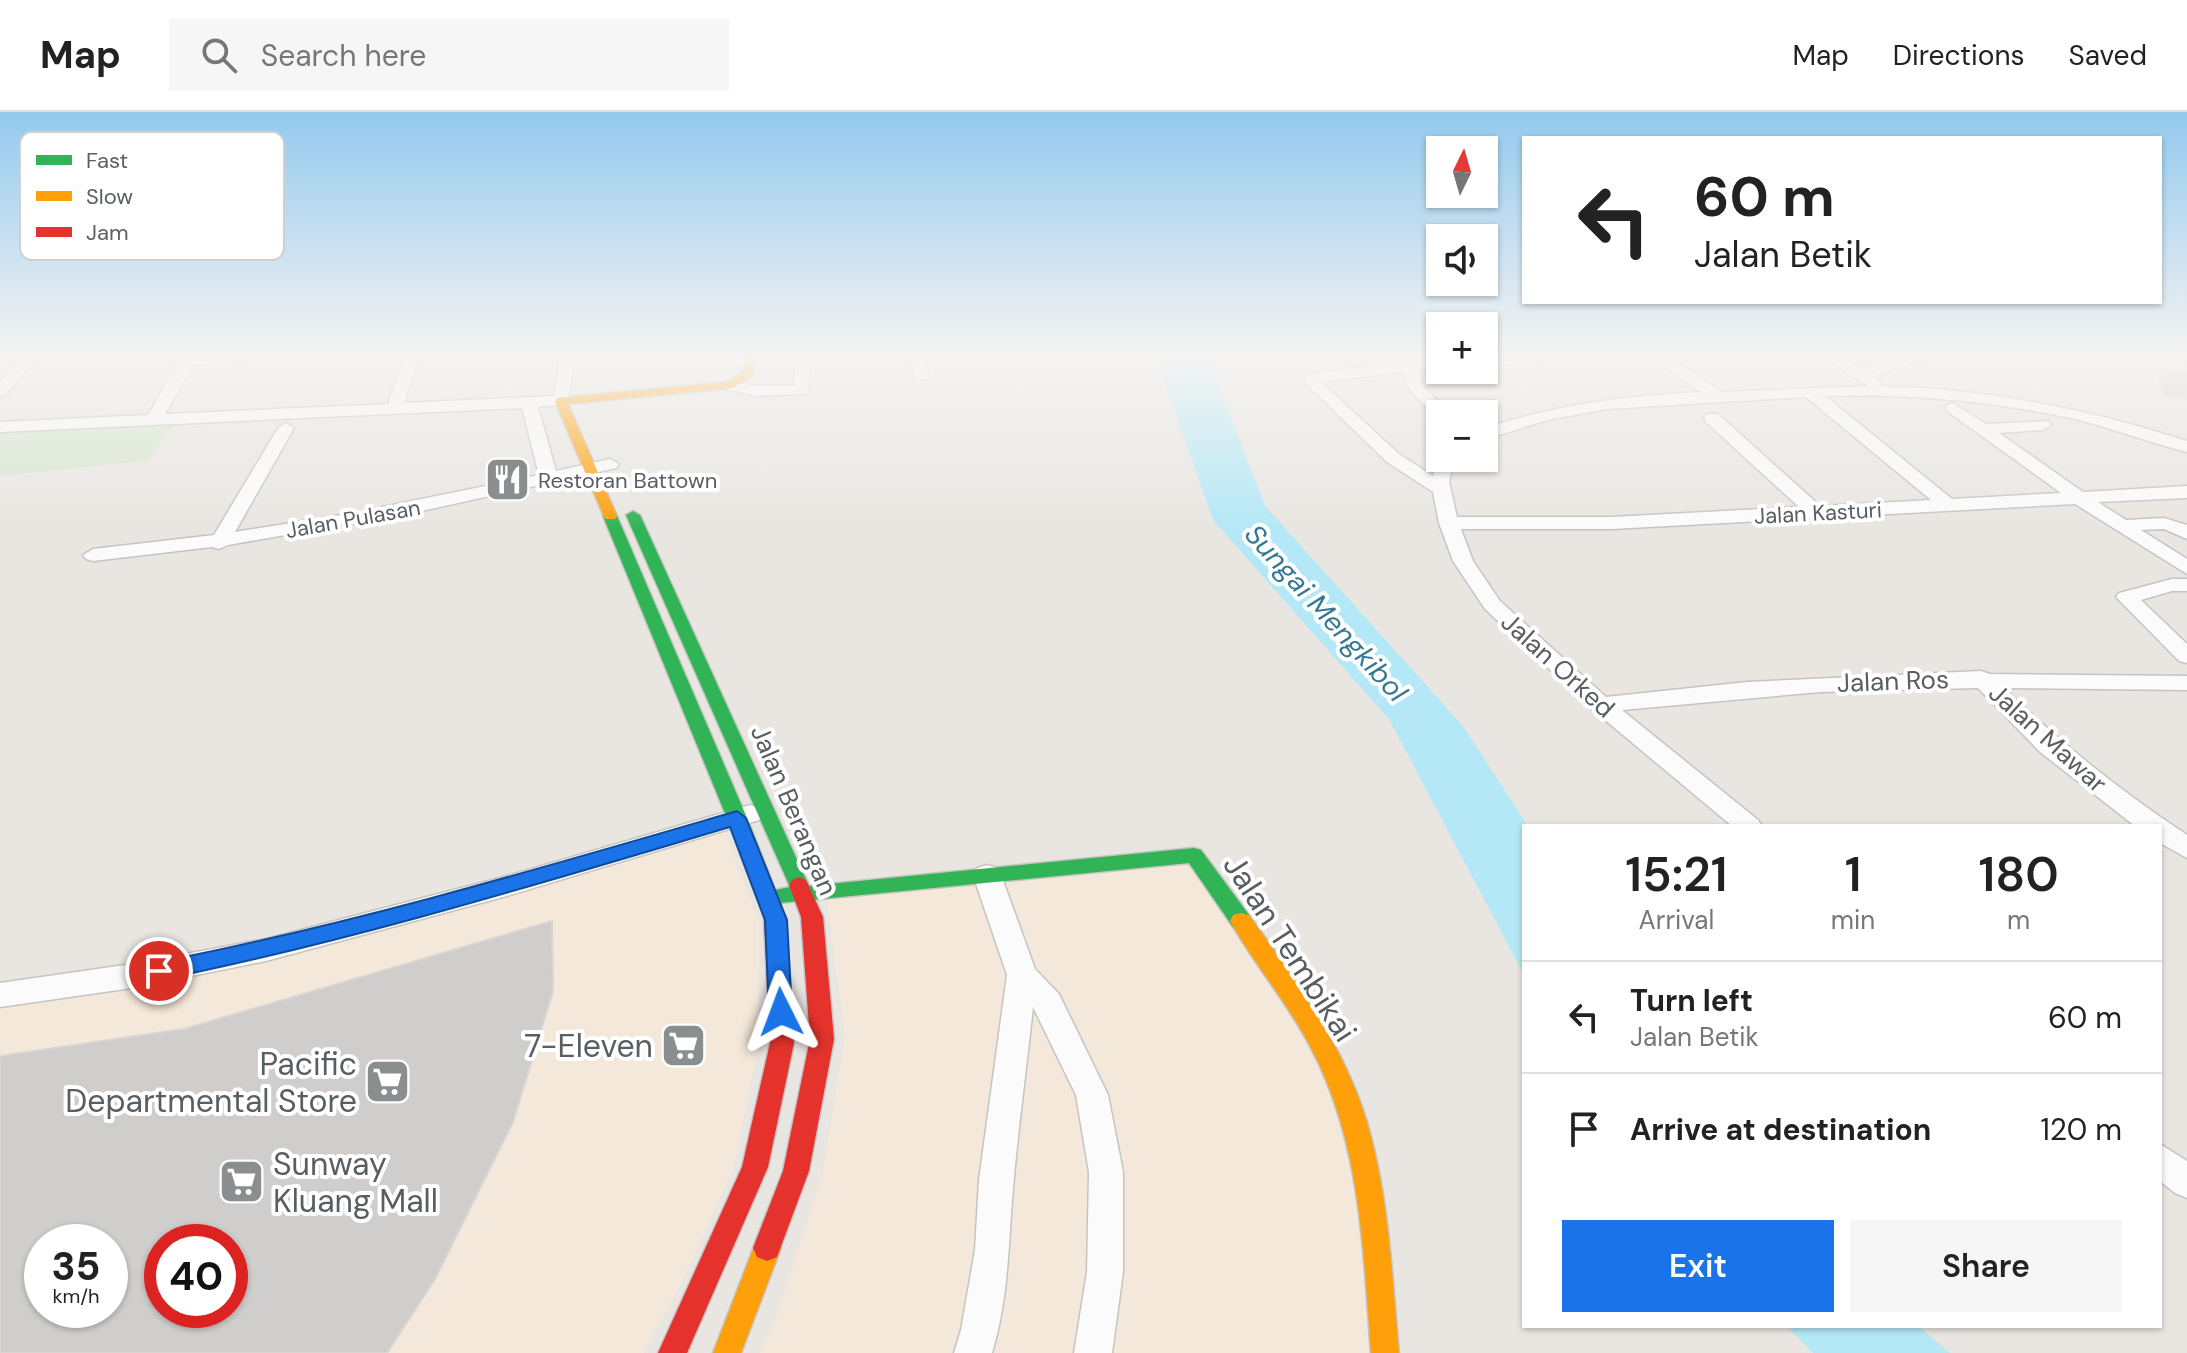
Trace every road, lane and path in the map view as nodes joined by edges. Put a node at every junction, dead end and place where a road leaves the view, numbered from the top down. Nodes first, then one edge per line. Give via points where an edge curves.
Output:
1 (157, 413) edge
2 (311, 413) edge
3 (532, 413) edge
4 (566, 413) edge
5 (588, 413) edge
6 (1345, 413) edge
7 (1554, 413) edge
8 (1835, 413) edge
9 (1960, 413) edge
10 (2068, 413) edge
11 (202, 418) junction
12 (1712, 418) dead end
13 (153, 420) junction
14 (592, 422) dead end
15 (2043, 425) dead end
16 (0, 427) edge
17 (1498, 429) edge
18 (1982, 429) junction
19 (601, 443) dead end
20 (2187, 447) edge
21 (589, 469) junction
22 (613, 470) joint
23 (1442, 472) edge
24 (549, 479) junction
25 (1442, 490) junction
26 (2187, 492) edge
27 (2082, 500) junction
28 (627, 502) dead end
29 (1949, 506) junction
30 (1816, 513) junction
31 (1449, 523) junction
32 (2122, 526) junction
33 (2187, 533) edge
34 (219, 543) junction
35 (93, 555) dead end
36 (2187, 568) edge
37 (2187, 585) edge
38 (2187, 656) edge
39 (1981, 678) junction
40 (2187, 683) edge
41 (1601, 705) junction
42 (767, 809) junction
43 (737, 818) junction
44 (1747, 824) edge
45 (2150, 824) edge
46 (2162, 831) edge
47 (2187, 848) edge
48 (987, 875) junction
49 (802, 892) junction
50 (768, 899) junction
51 (1022, 975) junction
52 (0, 995) edge
53 (2162, 1162) edge
54 (2187, 1182) edge
55 (672, 1353) edge
56 (727, 1353) edge
57 (973, 1353) edge
58 (1093, 1353) edge
59 (1385, 1353) edge

1 - 13 street
2 - 11 street
3 - 24 street
4 - 21 street
5 - 14 street
6 - 25 street via 1393,458
7 - 17 street
8 - 29 street
9 - 18 street
10 - 20 street
11 - 13 street
11 - 34 street via 188,434 286,428
12 - 30 street
13 - 16 street
15 - 18 street
18 - 27 street
19 - 22 street
21 - 22 street, Jalan Pulasan
21 - 24 street, Jalan Pulasan
21 - 43 street
23 - 25 street, Jalan Orked
24 - 34 street, Jalan Pulasan via 375,517
25 - 31 street, Jalan Orked
26 - 27 street, Jalan Kasturi
27 - 29 street, Jalan Kasturi
27 - 32 street
28 - 42 street, Jalan Berangan
29 - 30 street, Jalan Kasturi
30 - 31 street, Jalan Kasturi via 1612,523
31 - 41 street, Jalan Orked via 1463,561 1492,605
32 - 33 street via 2162,523
32 - 36 street
34 - 35 street, Jalan Pulasan
37 - 38 street via 2126,597
39 - 40 street, Jalan Ros
39 - 41 street, Jalan Ros via 1817,683
39 - 45 street, Jalan Mawar via 2049,746
41 - 44 street, Jalan Orked
42 - 43 street
42 - 49 street, Jalan Berangan
43 - 50 street
43 - 52 street via 266,950
46 - 47 street
48 - 49 street, Jalan Tembikai
48 - 51 street
48 - 59 street, Jalan Tembikai via 1194,855 1303,1013 1343,1090 1361,1154
49 - 50 street, Jalan Tembikai
49 - 56 street, Jalan Berangan via 812,917 822,1039 796,1171
50 - 55 street via 776,920 782,1043 755,1167
51 - 57 street via 996,1180 993,1250
51 - 58 street via 1048,1003 1092,1095 1106,1172 1105,1272
53 - 54 street

